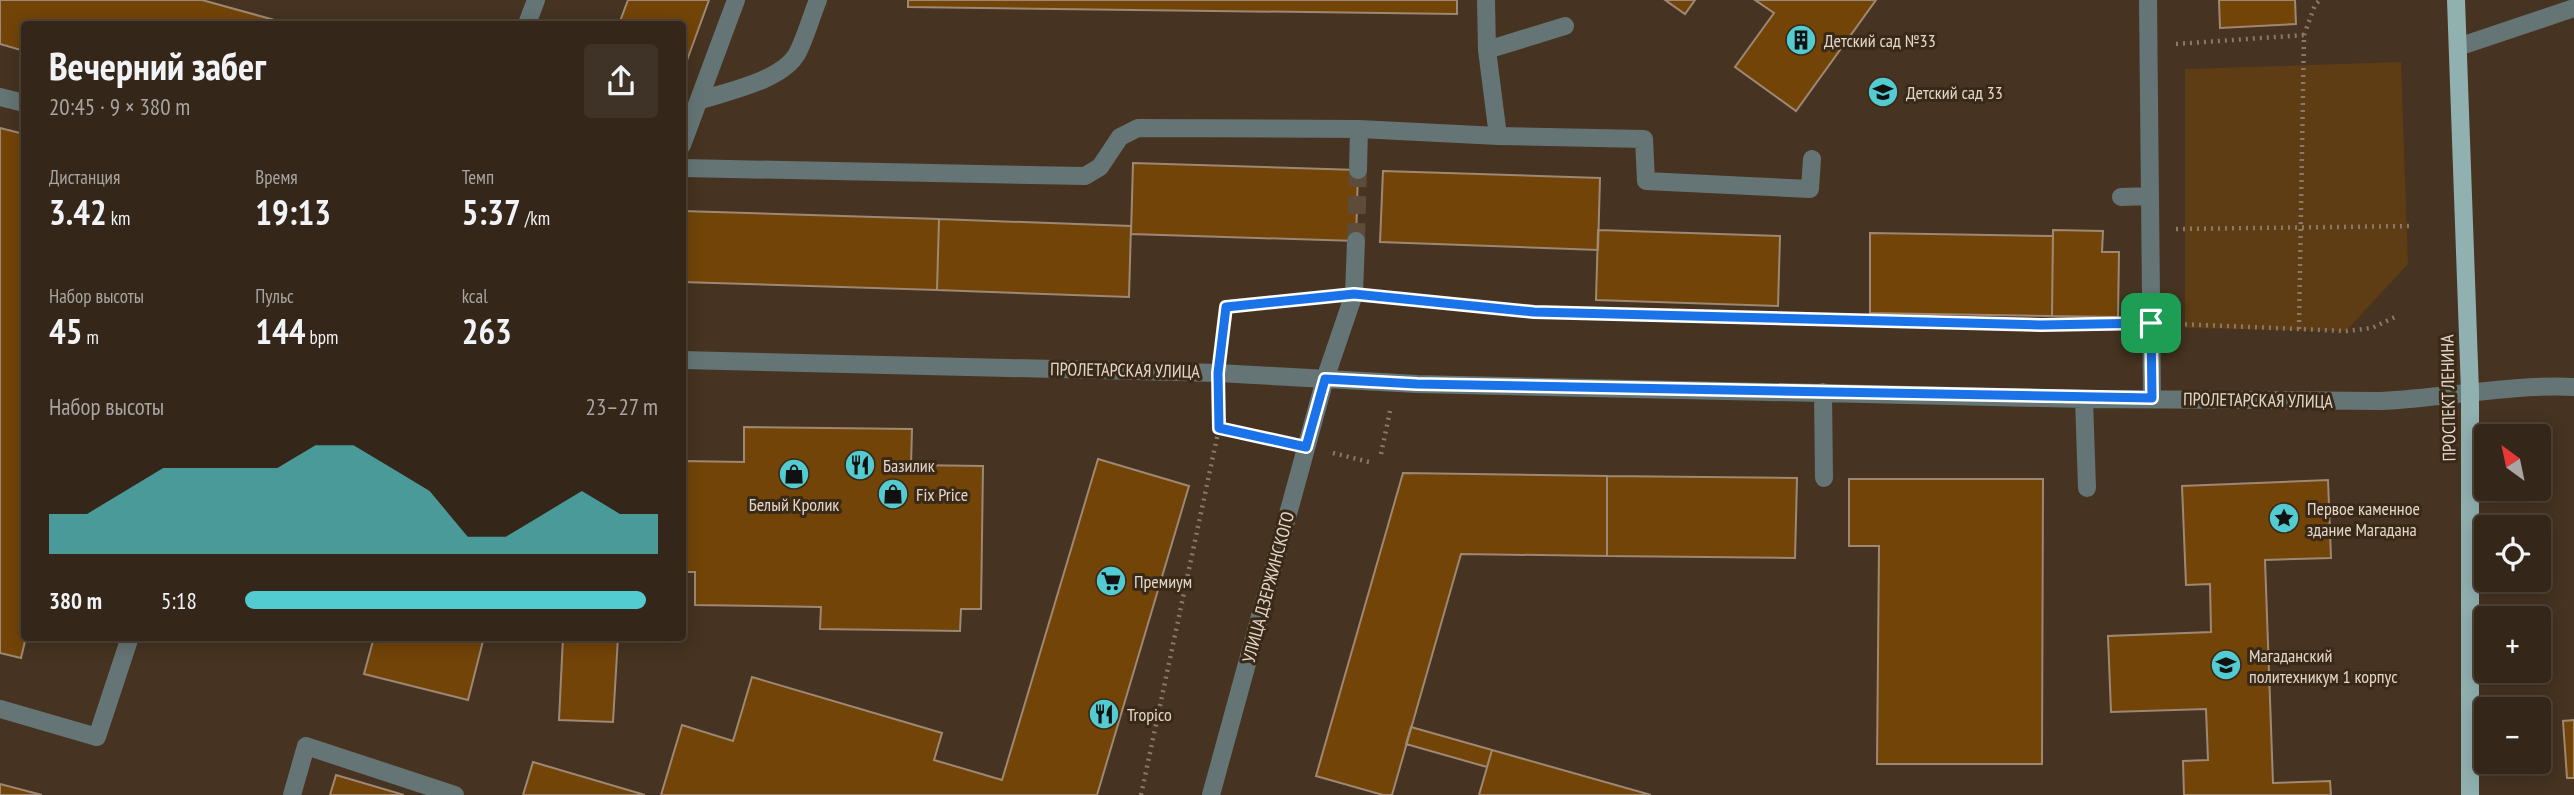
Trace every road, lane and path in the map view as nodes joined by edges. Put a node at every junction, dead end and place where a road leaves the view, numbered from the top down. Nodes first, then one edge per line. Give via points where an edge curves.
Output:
1 (536, 0) edge
2 (736, 0) edge
3 (818, 0) edge
4 (1486, 0) edge
5 (2148, 0) edge
6 (2320, 0) edge
7 (2456, 0) edge
8 (2574, 8) edge
9 (528, 21) edge
10 (1565, 26) dead end
11 (2304, 35) junction
12 (2149, 47) junction
13 (2458, 47) junction
14 (1487, 50) junction
15 (0, 97) edge
16 (701, 100) junction
17 (21, 102) edge
18 (1359, 129) junction
19 (686, 136) edge
20 (1498, 136) junction
21 (1812, 159) dead end
22 (686, 168) edge
23 (1358, 170) tunnel mouth
24 (2150, 196) junction
25 (2121, 197) dead end
26 (2414, 226) dead end
27 (2302, 227) junction
28 (2150, 229) junction
29 (1356, 241) tunnel mouth
30 (1354, 294) junction
31 (2395, 317) dead end
32 (2151, 323) junction
33 (2300, 329) junction
34 (686, 360) edge
35 (1218, 373) junction
36 (1325, 379) junction
37 (1395, 383) junction
38 (2574, 387) edge
39 (1823, 392) junction
40 (2470, 392) junction
41 (2152, 398) junction
42 (2084, 399) junction
43 (1219, 428) junction
44 (1306, 447) junction
45 (1381, 454) dead end
46 (1369, 462) dead end
47 (1824, 478) dead end
48 (2087, 488) dead end
49 (129, 641) edge
50 (0, 709) edge
51 (292, 795) edge
52 (455, 795) edge
53 (1141, 795) edge
54 (1211, 795) edge
55 (2470, 795) edge

1 - 9 street
2 - 16 street
3 - 16 street via 797,55 779,71
4 - 14 street
5 - 12 street
6 - 11 path
7 - 13 main road, ПРОСПЕКТ ЛЕНИНА
8 - 13 street
10 - 14 street
11 - 12 path
11 - 27 path
12 - 24 street
13 - 40 main road, ПРОСПЕКТ ЛЕНИНА
14 - 20 street
15 - 17 street
16 - 19 street
18 - 20 street
18 - 22 street via 1138,128 1120,138 1100,167 1085,176
18 - 23 street
20 - 21 street via 1644,139 1646,181 1810,189
24 - 25 street
24 - 28 street
26 - 27 path
27 - 28 path
27 - 33 path
28 - 32 street
29 - 30 street, УЛИЦА ДЗЕРЖИНСКОГО
30 - 32 path via 1534,312 2041,325
30 - 35 path via 1226,307
30 - 36 street, УЛИЦА ДЗЕРЖИНСКОГО
31 - 33 path via 2372,328
32 - 33 path
32 - 41 street
34 - 35 street, ПРОЛЕТАРСКАЯ УЛИЦА
35 - 36 street, ПРОЛЕТАРСКАЯ УЛИЦА
35 - 43 path
36 - 37 street, ПРОЛЕТАРСКАЯ УЛИЦА
36 - 44 street, УЛИЦА ДЗЕРЖИНСКОГО
37 - 39 street, ПРОЛЕТАРСКАЯ УЛИЦА
37 - 45 path
38 - 40 street, ПРОЛЕТАРСКАЯ УЛИЦА
39 - 42 street, ПРОЛЕТАРСКАЯ УЛИЦА
39 - 47 street
40 - 41 street, ПРОЛЕТАРСКАЯ УЛИЦА via 2381,401
40 - 55 main road, ПРОСПЕКТ ЛЕНИНА
41 - 42 street, ПРОЛЕТАРСКАЯ УЛИЦА
42 - 48 street
43 - 44 path
43 - 53 path
44 - 46 path
44 - 54 street, УЛИЦА ДЗЕРЖИНСКОГО
49 - 50 street via 97,737
51 - 52 street via 306,746

